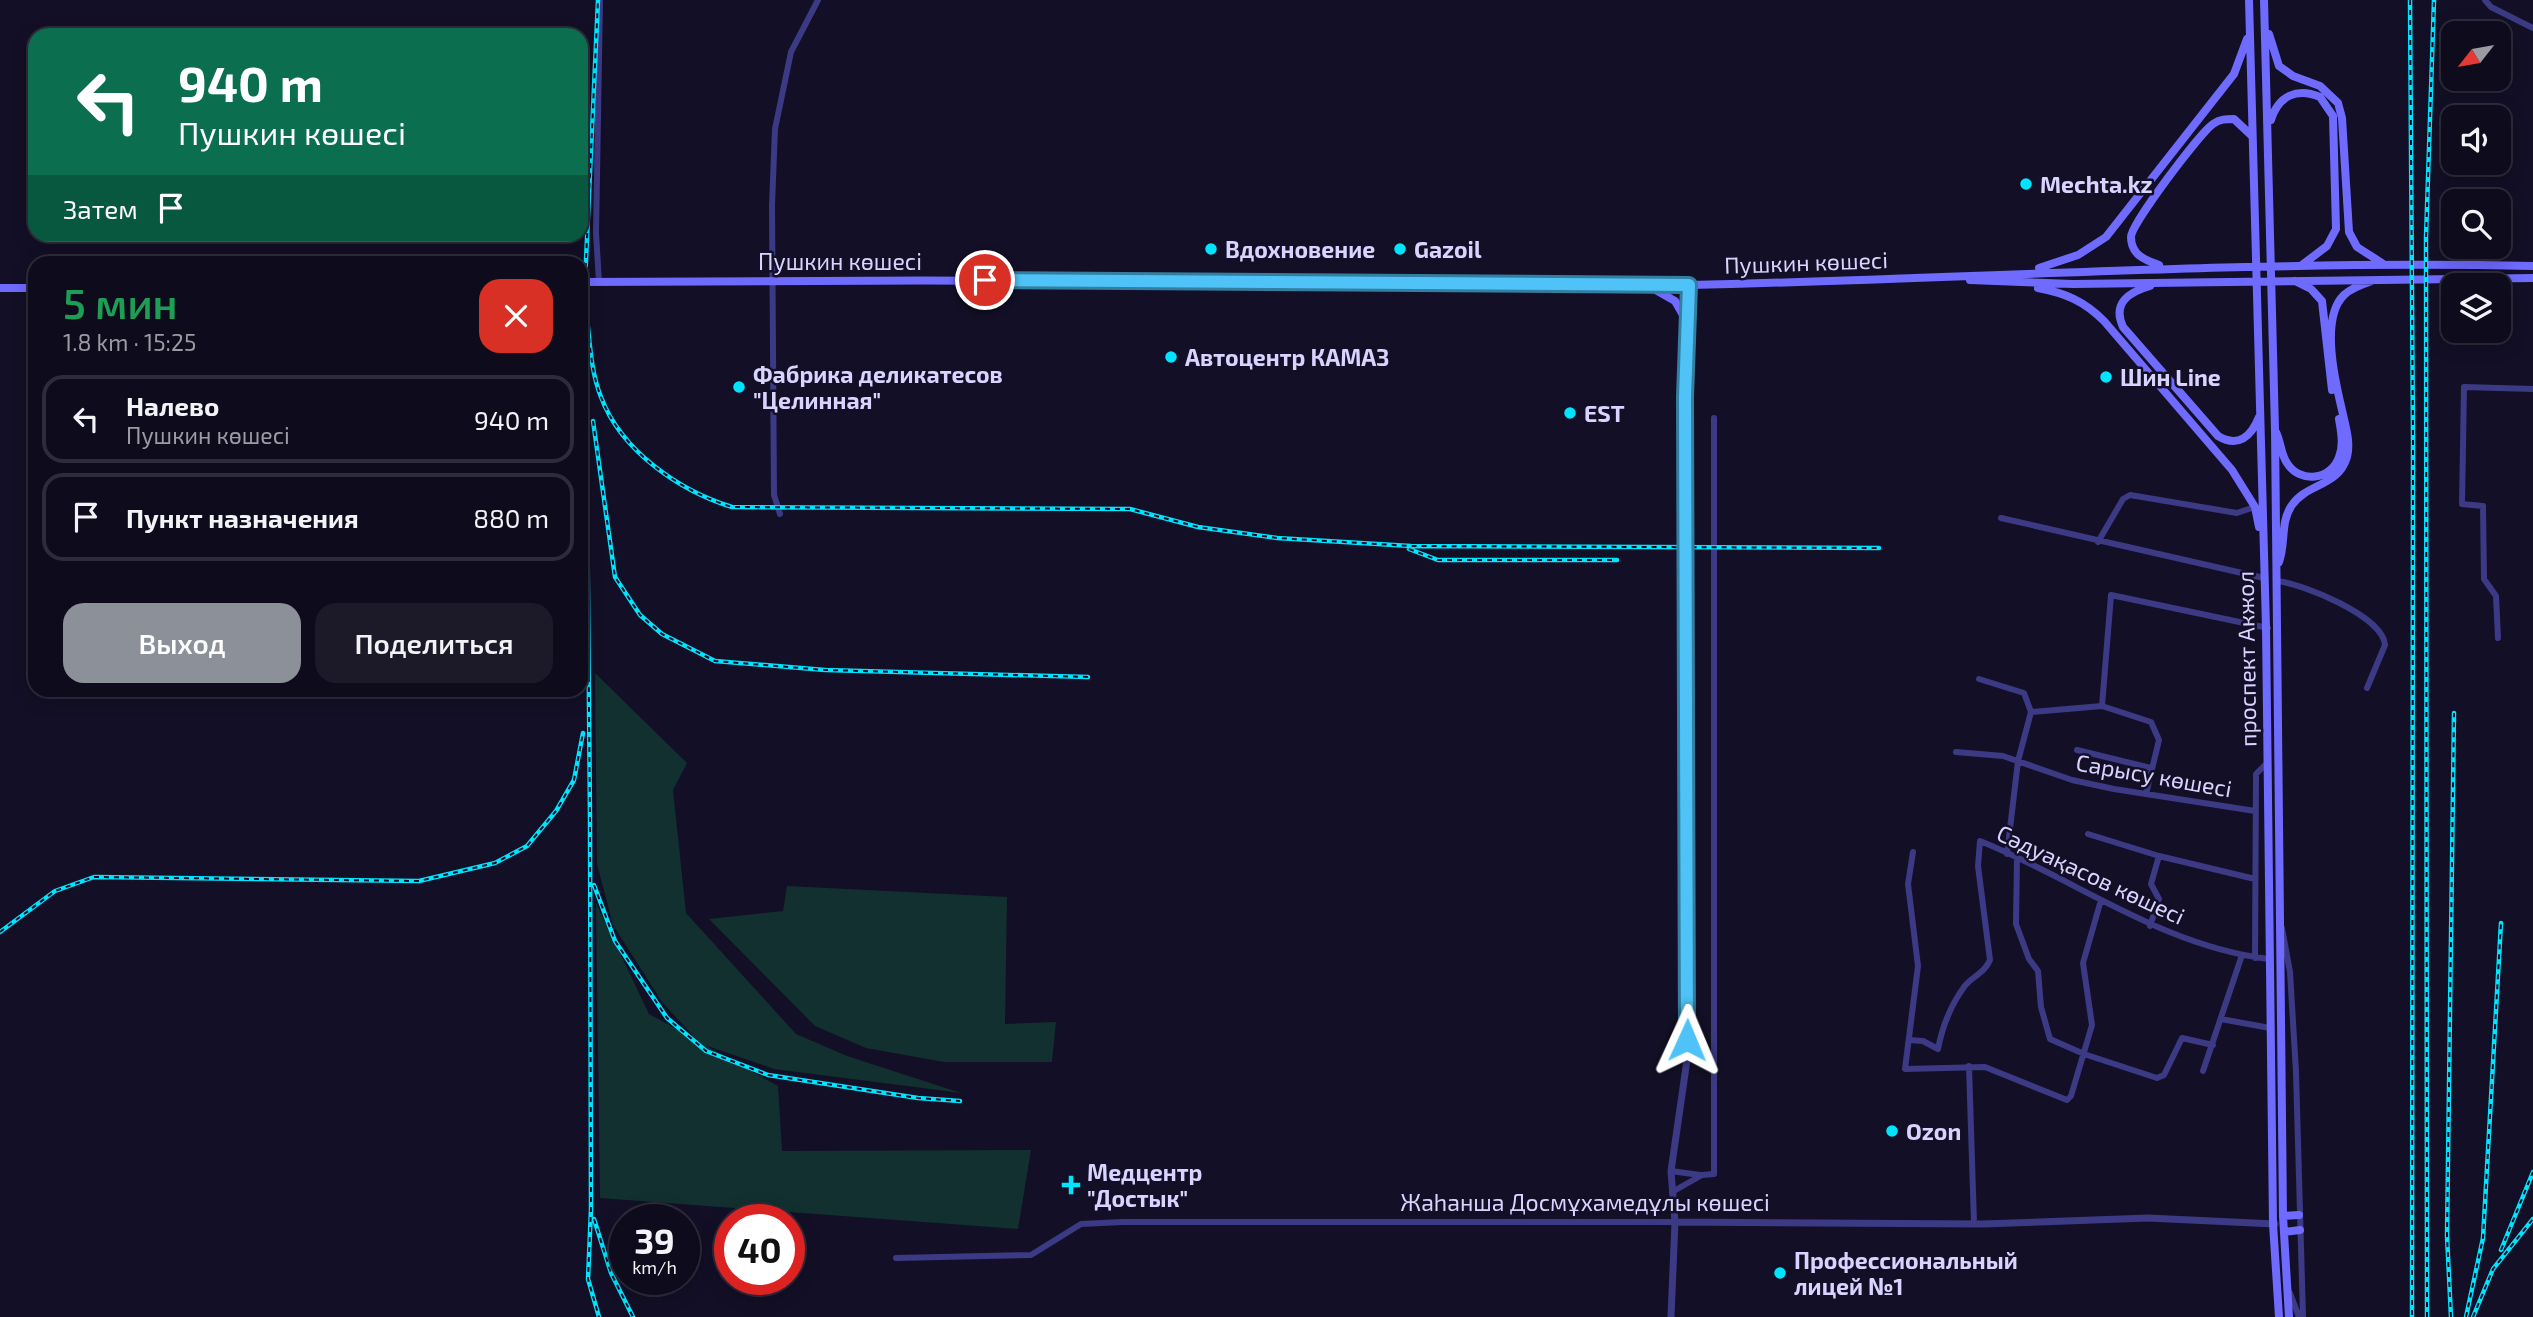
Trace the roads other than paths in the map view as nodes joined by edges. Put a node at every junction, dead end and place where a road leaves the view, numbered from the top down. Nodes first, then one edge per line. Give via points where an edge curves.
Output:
1 (600, 0) edge
2 (818, 0) edge
3 (2249, 0) edge
4 (2264, 0) edge
5 (2485, 0) edge
6 (2249, 15) junction
7 (2265, 20) junction
8 (2533, 28) edge
9 (2252, 136) junction
10 (2268, 137) junction
11 (2387, 264) junction
12 (2302, 265) junction
13 (2533, 266) edge
14 (2169, 267) junction
15 (2027, 272) junction
16 (1939, 278) junction
17 (2383, 278) junction
18 (2533, 278) edge
19 (2294, 280) junction
20 (775, 281) junction
21 (588, 282) edge
22 (599, 282) junction
23 (1644, 284) junction
24 (2025, 284) junction
25 (2160, 284) junction
26 (1689, 285) junction
27 (0, 288) edge
28 (28, 288) edge
29 (1687, 322) junction
30 (2533, 389) edge
31 (2260, 413) junction
32 (1714, 418) dead end
33 (2275, 430) junction
34 (2255, 507) junction
35 (780, 514) dead end
36 (2001, 518) dead end
37 (2098, 542) junction
38 (2263, 547) junction
39 (2277, 568) junction
40 (2264, 579) junction
41 (2277, 581) junction
42 (2266, 627) junction
43 (2276, 630) junction
44 (2498, 638) dead end
45 (1979, 679) dead end
46 (2367, 688) dead end
47 (2102, 706) junction
48 (2031, 712) junction
49 (2077, 750) dead end
50 (1956, 752) dead end
51 (2018, 761) junction
52 (2267, 764) junction
53 (2151, 768) junction
54 (2146, 793) junction
55 (2255, 811) junction
56 (2088, 834) dead end
57 (1913, 852) dead end
58 (2007, 854) junction
59 (2159, 856) junction
60 (2017, 858) junction
61 (2255, 879) junction
62 (2101, 900) junction
63 (2281, 922) junction
64 (2150, 926) junction
65 (2242, 956) junction
66 (2255, 958) junction
67 (2269, 959) junction
68 (2221, 1019) junction
69 (2270, 1027) junction
70 (1909, 1040) junction
71 (2213, 1045) junction
72 (1938, 1049) junction
73 (2084, 1054) junction
74 (1936, 1066) junction
75 (1969, 1066) junction
76 (2203, 1070) dead end
77 (1671, 1171) junction
78 (1702, 1175) junction
79 (1672, 1192) junction
80 (2299, 1215) junction
81 (1675, 1222) junction
82 (1974, 1223) junction
83 (2273, 1224) junction
84 (2283, 1224) junction
85 (2300, 1230) junction
86 (896, 1258) dead end
87 (2287, 1285) junction
88 (1671, 1317) edge
89 (2279, 1317) edge
90 (2289, 1317) edge
91 (2301, 1317) edge

1 - 22 street
2 - 20 street via 791,52 775,129
3 - 6 main road, проспект Акжол
4 - 7 main road, проспект Акжол
5 - 8 street
6 - 9 main road, проспект Акжол
6 - 15 main road via 2239,66 2106,237 2078,255
7 - 10 main road, проспект Акжол
7 - 11 main road via 2279,66 2326,90 2340,107 2347,226 2357,247
9 - 14 main road via 2234,119 2213,124 2133,226 2137,256
9 - 31 main road, проспект Акжол
10 - 12 main road via 2275,108 2290,94 2314,94 2332,113 2336,229 2330,243
10 - 33 main road, проспект Акжол
11 - 12 main road
11 - 13 main road
12 - 14 main road
14 - 15 main road
15 - 16 main road
16 - 24 main road
16 - 26 main road, Пушкин көшесі
17 - 18 main road
17 - 19 main road
17 - 39 main road via 2343,296 2336,308 2333,370 2347,457 2337,476 2292,504
19 - 25 main road
19 - 33 main road via 2312,289 2322,302 2328,372 2342,438 2337,462 2324,475 2302,476 2287,464
20 - 22 main road, Пушкин көшесі
20 - 23 main road, Пушкин көшесі
20 - 35 street via 774,495
21 - 22 main road, Пушкин көшесі
23 - 26 main road, Пушкин көшесі
23 - 29 main road via 1675,301
24 - 25 main road
24 - 34 main road via 2063,292 2098,314 2232,470
25 - 31 main road via 2125,298 2119,313 2123,327 2225,441 2250,435
26 - 29 street
27 - 28 main road
29 - 77 street via 1687,1060
30 - 44 street via 2464,387 2462,504 2483,506 2484,579 2496,596
31 - 38 main road, проспект Акжол
32 - 78 street via 1714,1174
33 - 39 main road, проспект Акжол
34 - 37 street via 2237,513 2130,495 2123,499
34 - 38 main road
36 - 37 street
37 - 40 street
38 - 40 main road, проспект Акжол
39 - 41 main road, проспект Акжол
40 - 42 main road, проспект Акжол
41 - 43 main road, проспект Акжол
41 - 46 street via 2319,592 2379,628 2385,645
42 - 43 street
42 - 47 street via 2111,595
42 - 52 main road, проспект Акжол
43 - 63 main road, проспект Акжол
45 - 48 street via 2024,693
47 - 48 street
47 - 53 street via 2151,722 2159,740
48 - 51 street
49 - 53 street
50 - 51 street, Сарысу көшесі
51 - 54 street, Сарысу көшесі via 2072,780
51 - 58 street
52 - 55 street, Сарысу көшесі via 2256,774
52 - 67 main road, проспект Акжол
53 - 54 street
54 - 55 street, Сарысу көшесі
55 - 61 street
56 - 59 street
57 - 70 street via 1908,884 1918,966
58 - 60 street, Сәдуақасов көшесі
58 - 72 street, Сәдуақасов көшесі via 1980,841 1978,866 1990,960 1983,973 1962,990
59 - 61 street
59 - 64 street via 2151,884 2159,899
60 - 62 street, Сәдуақасов көшесі
60 - 73 street via 2016,923 2038,971 2050,1039
61 - 66 street
62 - 64 street, Сәдуақасов көшесі
62 - 73 street via 2084,955 2092,1016
63 - 80 street via 2293,1022
63 - 84 main road, проспект Акжол
64 - 65 street, Сәдуақасов көшесі
65 - 66 street, Сәдуақасов көшесі
65 - 68 street
66 - 67 street, Сәдуақасов көшесі
67 - 69 main road, проспект Акжол
68 - 69 street
68 - 71 street
69 - 83 main road, проспект Акжол
70 - 72 street
70 - 74 street via 1905,1069
71 - 73 street via 2182,1038 2164,1075 2157,1078
71 - 76 street
72 - 74 street
73 - 75 street via 2071,1096 2062,1100 1985,1067
74 - 75 street
75 - 82 street
77 - 78 street
77 - 79 street
78 - 79 street
79 - 81 street
80 - 84 main road
80 - 85 street
81 - 82 street, Жаһанша Досмұхамедұлы көшесі
81 - 86 street, Жаһанша Досмұхамедұлы көшесі via 1094,1223 1080,1224 1031,1255
81 - 88 street
82 - 83 street, Жаһанша Досмұхамедұлы көшесі via 2148,1218
83 - 84 street, Жаһанша Досмұхамедұлы көшесі
83 - 89 main road, проспект Акжол
84 - 85 main road
84 - 87 main road, проспект Акжол
85 - 91 street
87 - 90 main road, проспект Акжол
87 - 91 street

